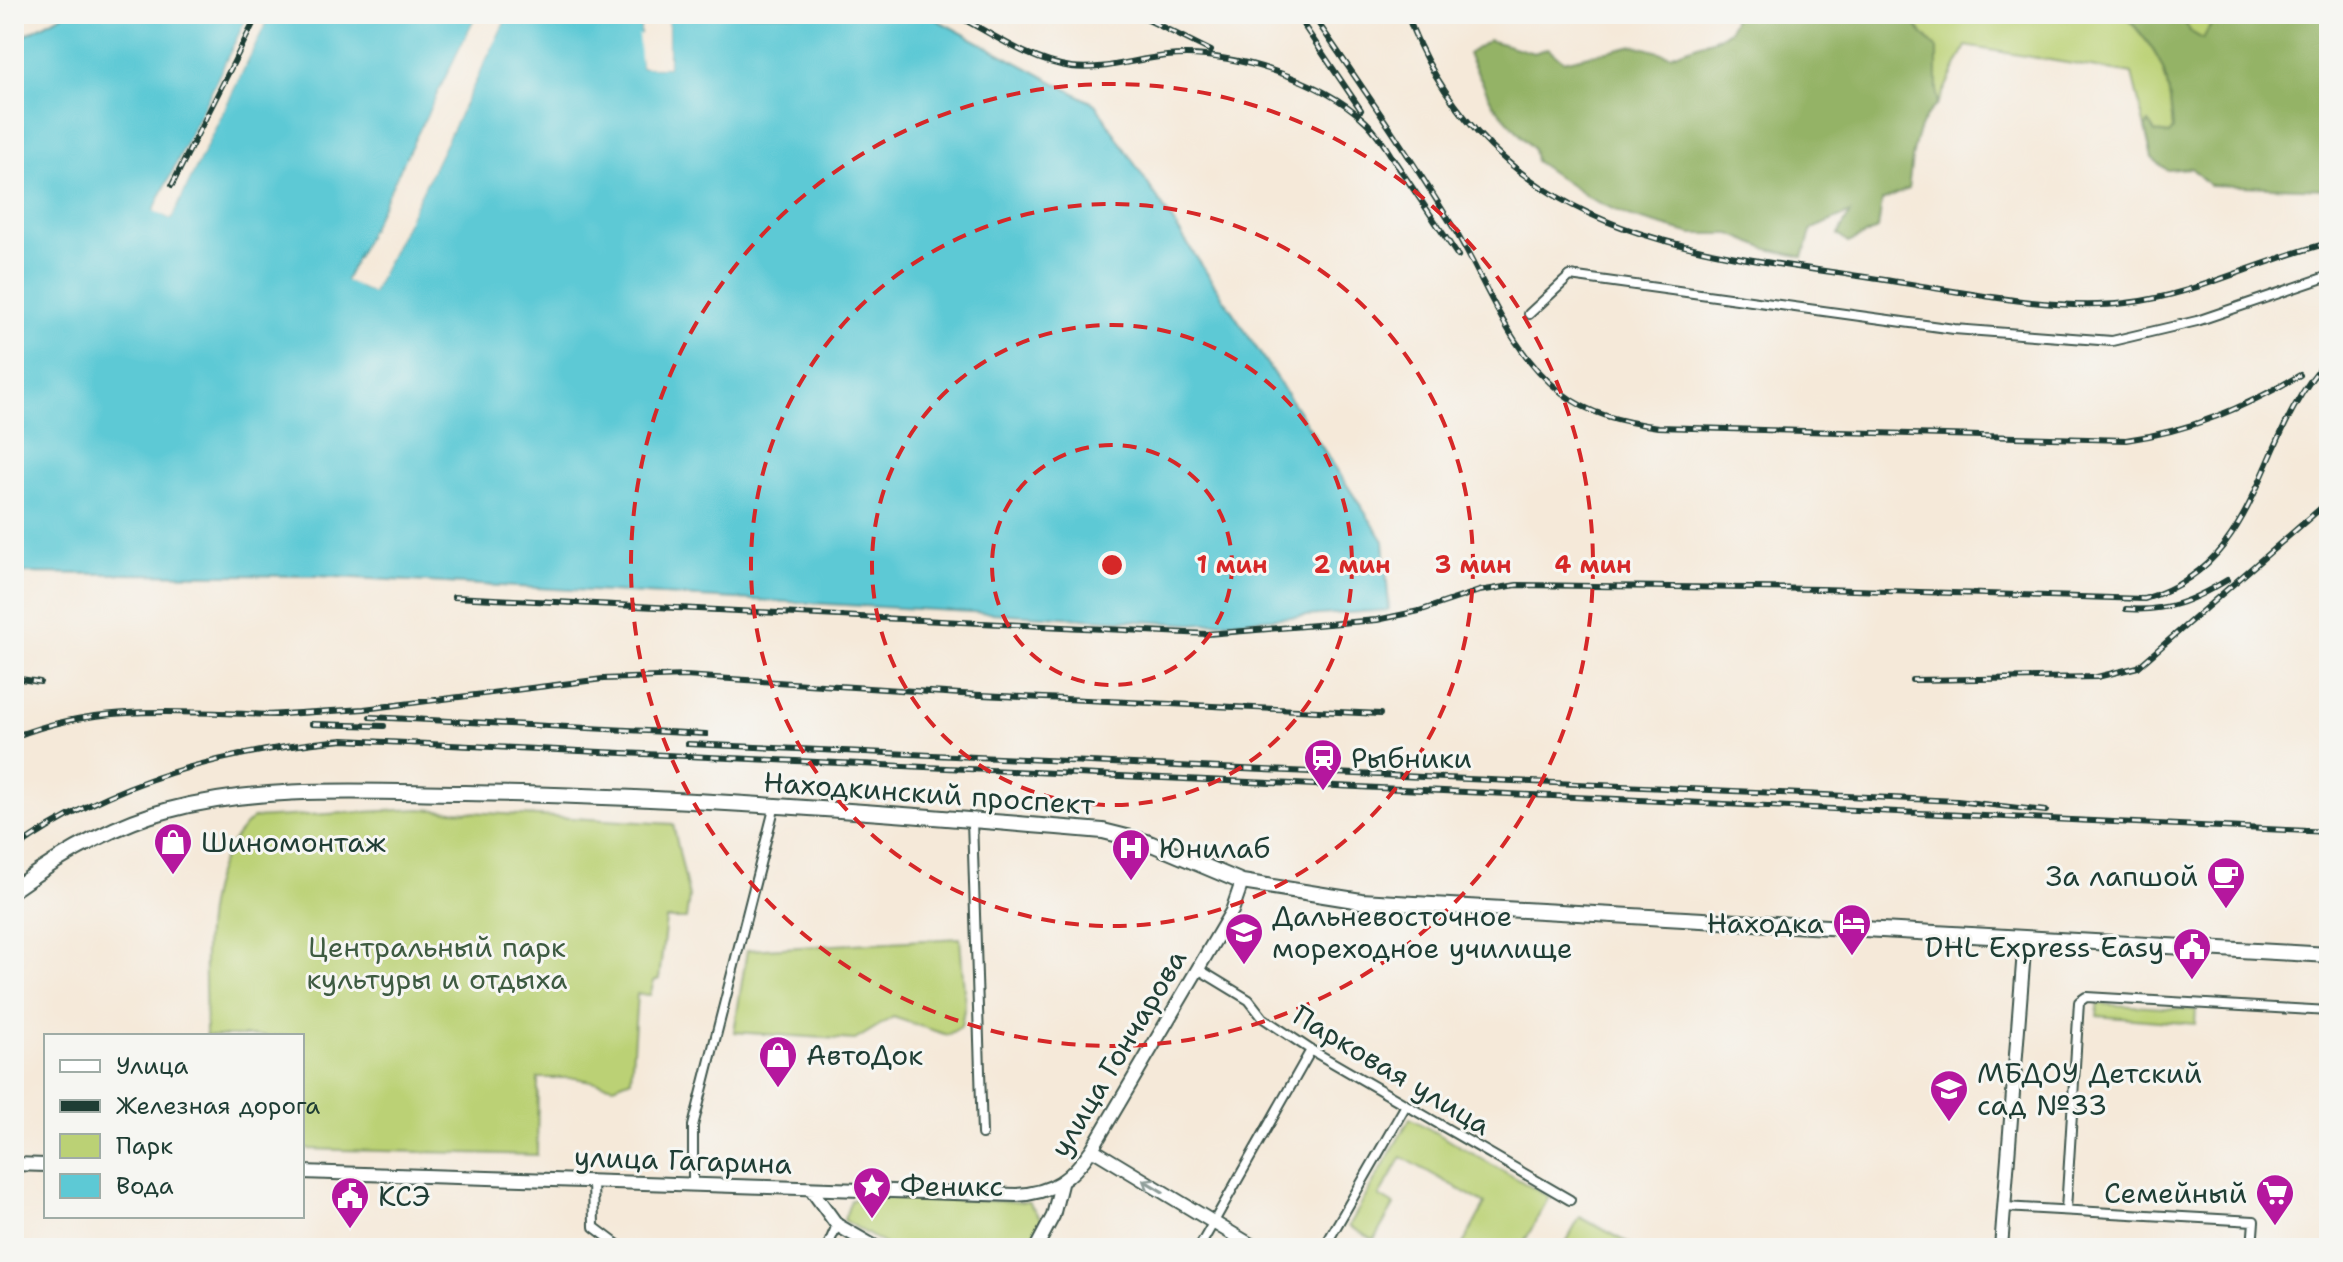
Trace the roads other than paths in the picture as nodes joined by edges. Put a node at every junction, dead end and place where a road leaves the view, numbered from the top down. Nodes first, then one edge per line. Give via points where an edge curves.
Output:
1 (2329, 276) edge
2 (1529, 314) dead end
3 (774, 809) junction
4 (972, 820) junction
5 (1242, 882) junction
6 (14, 889) edge
7 (2025, 938) junction
8 (2329, 955) edge
9 (1198, 969) junction
10 (2329, 1011) edge
11 (1311, 1050) junction
12 (1406, 1105) junction
13 (982, 1134) dead end
14 (1092, 1149) junction
15 (14, 1164) edge
16 (44, 1165) edge
17 (304, 1172) edge
18 (593, 1180) junction
19 (693, 1183) junction
20 (1061, 1184) junction
21 (811, 1189) junction
22 (1570, 1200) dead end
23 (2004, 1207) junction
24 (2066, 1210) junction
25 (1214, 1223) junction
26 (837, 1225) junction
27 (622, 1248) edge
28 (827, 1248) edge
29 (877, 1248) edge
30 (1036, 1248) edge
31 (1199, 1248) edge
32 (1256, 1248) edge
33 (1324, 1248) edge
34 (2001, 1248) edge
35 (2252, 1248) edge

1 - 2 street via 2197,321 2112,341 1954,329 1570,276
3 - 4 main road, Находкинский проспект
3 - 6 main road, Находкинский проспект via 561,795 239,797 132,822
3 - 19 street via 693,1126
4 - 5 main road, Находкинский проспект via 1124,835
4 - 13 street
5 - 7 main road, Находкинский проспект via 1361,901
5 - 9 main road, улица Гончарова via 1232,911
7 - 8 main road, Находкинский проспект
7 - 23 main road
9 - 11 street, Парковая улица via 1249,1000 1263,1018
9 - 14 main road, улица Гончарова
10 - 24 street via 2086,997 2079,1002
11 - 12 street, Парковая улица
11 - 25 street
12 - 22 street, Парковая улица
12 - 33 street
14 - 20 main road, улица Гончарова
25 -> 14 main road
15 - 16 main road
17 - 18 main road, улица Гагарина
18 - 19 main road, улица Гагарина
18 - 27 street via 594,1227
19 - 21 main road, улица Гагарина
20 - 21 main road, улица Гагарина via 1016,1195
20 - 30 main road, улица Гончарова via 1053,1216
21 - 26 main road
23 - 24 street
23 - 34 main road
24 - 35 street via 2254,1221
25 - 31 street
25 - 32 main road
26 - 28 street
26 - 29 main road

